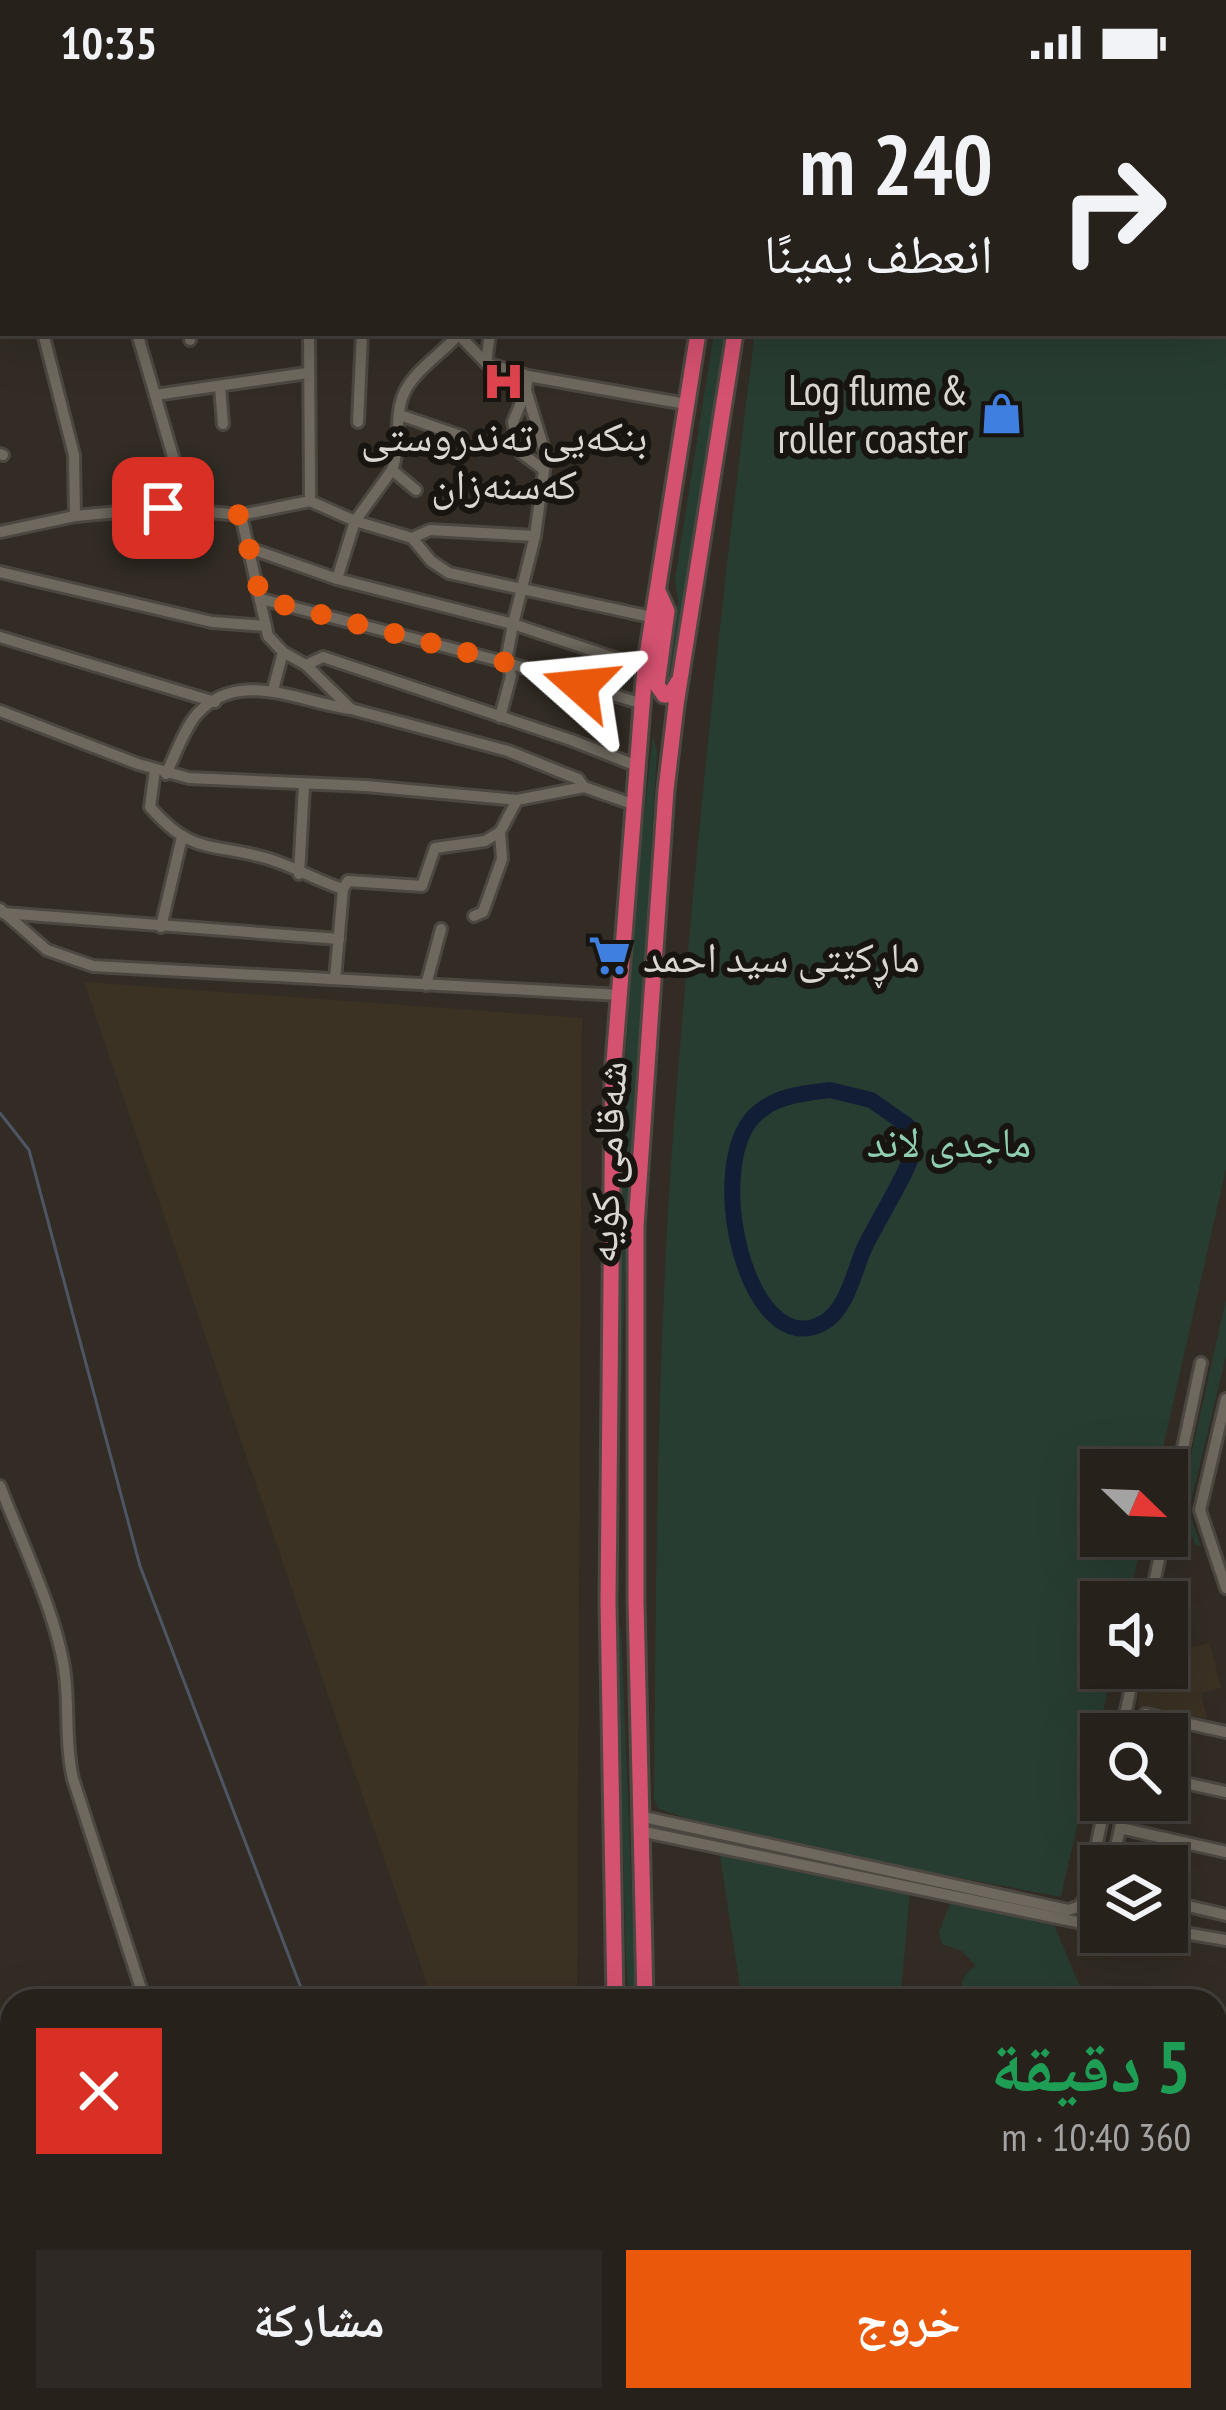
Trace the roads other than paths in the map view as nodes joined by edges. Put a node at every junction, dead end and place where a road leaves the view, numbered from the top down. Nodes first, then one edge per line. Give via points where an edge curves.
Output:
1 (44, 336) edge
2 (137, 336) edge
3 (309, 336) edge
4 (362, 336) edge
5 (457, 336) edge
6 (461, 336) edge
7 (490, 336) edge
8 (697, 336) edge
9 (735, 336) edge
10 (486, 363) junction
11 (307, 373) junction
12 (527, 382) junction
13 (220, 387) junction
14 (155, 395) junction
15 (686, 404) junction
16 (400, 415) junction
17 (358, 422) dead end
18 (223, 424) dead end
19 (461, 436) dead end
20 (543, 469) junction
21 (392, 470) junction
22 (416, 490) dead end
23 (310, 501) junction
24 (188, 508) junction
25 (241, 515) junction
26 (76, 517) junction
27 (355, 521) junction
28 (0, 532) edge
29 (535, 536) junction
30 (412, 538) junction
31 (246, 547) junction
32 (0, 572) edge
33 (337, 579) junction
34 (524, 588) junction
35 (656, 588) junction
36 (261, 599) junction
37 (651, 617) junction
38 (513, 624) junction
39 (266, 626) junction
40 (0, 637) edge
41 (283, 652) junction
42 (508, 663) junction
43 (306, 665) junction
44 (645, 668) junction
45 (680, 678) junction
46 (273, 690) junction
47 (215, 702) junction
48 (643, 704) junction
49 (352, 709) junction
50 (0, 711) edge
51 (500, 717) junction
52 (672, 740) junction
53 (639, 741) junction
54 (637, 766) junction
55 (160, 772) junction
56 (304, 785) junction
57 (584, 787) junction
58 (517, 800) junction
59 (635, 805) junction
60 (500, 832) junction
61 (182, 837) junction
62 (299, 874) junction
63 (343, 890) junction
64 (2, 911) edge
65 (474, 916) dead end
66 (161, 927) junction
67 (441, 929) dead end
68 (339, 938) junction
69 (335, 979) junction
70 (426, 985) junction
71 (620, 995) junction
72 (1201, 1364) dead end
73 (1226, 1399) edge
74 (1191, 1416) junction
75 (1221, 1429) edge
76 (1187, 1432) junction
77 (1183, 1449) edge
78 (0, 1486) edge
79 (1226, 1588) edge
80 (608, 1600) junction
81 (636, 1601) junction
82 (1188, 1724) edge
83 (1226, 1732) edge
84 (1188, 1784) edge
85 (1226, 1792) edge
86 (1101, 1821) edge
87 (1122, 1821) edge
88 (640, 1824) junction
89 (1120, 1828) junction
90 (1116, 1845) edge
91 (1226, 1852) edge
92 (1188, 1905) edge
93 (1226, 1915) edge
94 (1080, 1922) edge
95 (1188, 1934) edge
96 (1226, 1940) edge
97 (141, 1989) edge
98 (615, 1989) edge
99 (645, 1989) edge

1 - 26 street via 74,454
2 - 14 street
3 - 11 street
4 - 17 street
5 - 16 street via 410,384
6 - 10 street
7 - 10 street
8 - 15 highway, شەقامی کۆیە
9 - 45 highway, شەقامی کۆیە
10 - 12 street
11 - 13 street
11 - 23 street
12 - 15 street
12 - 20 street
12 - 20 street via 513,422 520,452
13 - 14 street
13 - 18 street
14 - 24 street
15 - 35 highway, شەقامی کۆیە
16 - 19 street
16 - 21 street
20 - 29 street
21 - 22 street
21 - 27 street
23 - 25 street
23 - 27 street
24 - 25 street
24 - 26 street
25 - 31 street
26 - 28 street
27 - 30 street
27 - 33 street
29 - 30 street via 430,530
29 - 34 street
30 - 34 street via 449,573
31 - 33 street
31 - 36 street
32 - 39 street via 212,622
33 - 38 street
34 - 37 street
34 - 38 street
35 - 37 highway, شەقامی کۆیە
35 - 45 highway via 668,611 658,691 670,695
36 - 39 street
36 - 42 street
37 - 44 highway, شەقامی کۆیە
38 - 42 street
38 - 44 street
39 - 41 street
40 - 47 street
41 - 43 street
41 - 46 street
42 - 48 street
42 - 51 street
43 - 49 street
43 - 51 street via 323,657
44 - 48 highway, شەقامی کۆیە
45 - 52 highway, شەقامی کۆیە
46 - 47 street
46 - 49 street
47 - 55 street via 197,714
48 - 53 highway, شەقامی کۆیە
49 - 57 street via 508,752
50 - 55 street
51 - 54 street
52 - 53 highway via 654,727
52 - 81 highway, شەقامی کۆیە via 636,1226
53 - 54 highway, شەقامی کۆیە
54 - 59 highway, شەقامی کۆیە
55 - 56 street
55 - 61 street via 150,807
56 - 58 street
56 - 62 street
57 - 58 street
57 - 59 street
58 - 60 street
59 - 71 highway, شەقامی کۆیە
60 - 63 street via 435,848 422,886 368,879 348,881
60 - 65 street via 497,877
61 - 62 street
61 - 66 street
62 - 63 street
63 - 68 street
64 - 66 street
64 - 69 street via 32,941 73,962
66 - 68 street
67 - 70 street
68 - 69 street
69 - 70 street
70 - 71 street
71 - 80 highway, شەقامی کۆیە
72 - 74 street
73 - 75 street
74 - 75 street
74 - 76 street
75 - 76 street
75 - 79 street via 1200,1510
76 - 77 street
78 - 97 street via 65,1672 65,1746
80 - 81 highway
80 - 98 highway, شەقامی کۆیە
81 - 88 highway, شەقامی کۆیە
82 - 83 street
84 - 85 street
86 - 88 street via 1084,1899 1068,1910
87 - 89 street
88 - 94 street
88 - 99 highway, شەقامی کۆیە
89 - 90 street
89 - 91 street
92 - 93 street
95 - 96 street

